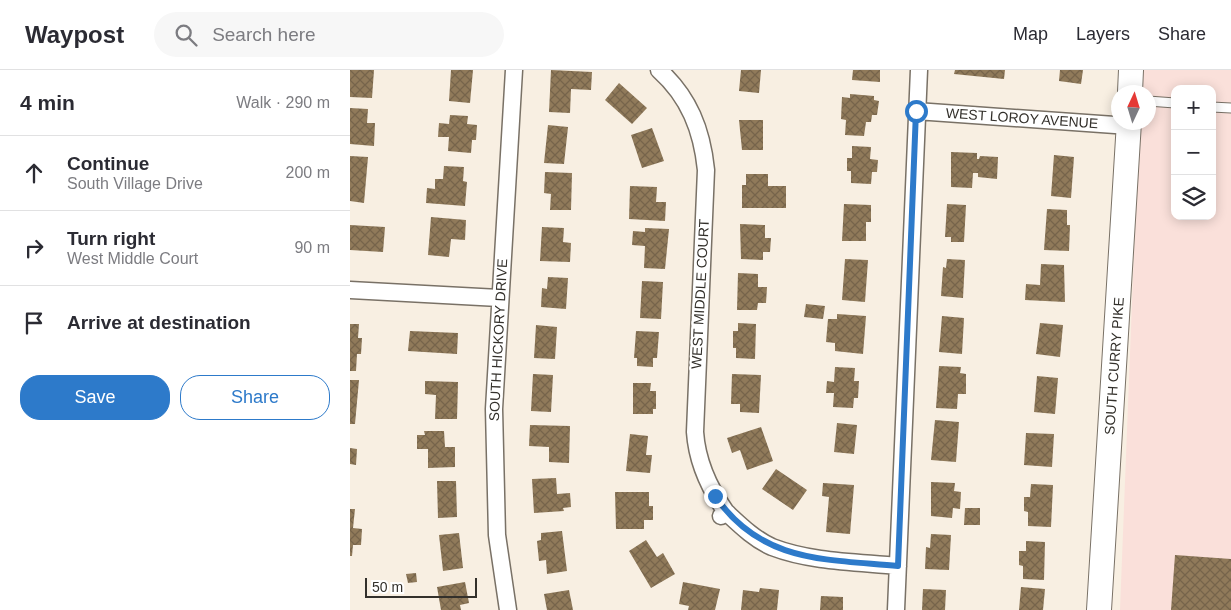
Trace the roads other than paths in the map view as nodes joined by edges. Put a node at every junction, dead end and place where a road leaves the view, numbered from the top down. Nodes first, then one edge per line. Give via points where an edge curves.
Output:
1 (514, 70) edge
2 (919, 70) edge
3 (1132, 70) edge
4 (668, 75) edge
5 (1131, 85) edge
6 (1156, 102) edge
7 (1171, 103) edge
8 (1216, 107) edge
9 (1231, 108) edge
10 (916, 111) junction
11 (1111, 123) edge
12 (1129, 130) edge
13 (350, 290) edge
14 (499, 298) junction
15 (898, 566) junction
16 (508, 610) edge
17 (896, 610) edge
18 (1099, 610) edge

1 - 14 street, SOUTH HICKORY DRIVE
2 - 10 street
3 - 5 main road
4 - 15 street, WEST MIDDLE COURT via 688,106 704,149 706,170 695,432 705,474 723,514 771,546 807,557
6 - 7 lane
8 - 9 lane
10 - 11 street, WEST LOROY AVENUE
10 - 15 street
12 - 18 main road, SOUTH CURRY PIKE
13 - 14 street
14 - 16 street, SOUTH HICKORY DRIVE via 494,409 496,500
15 - 17 street

